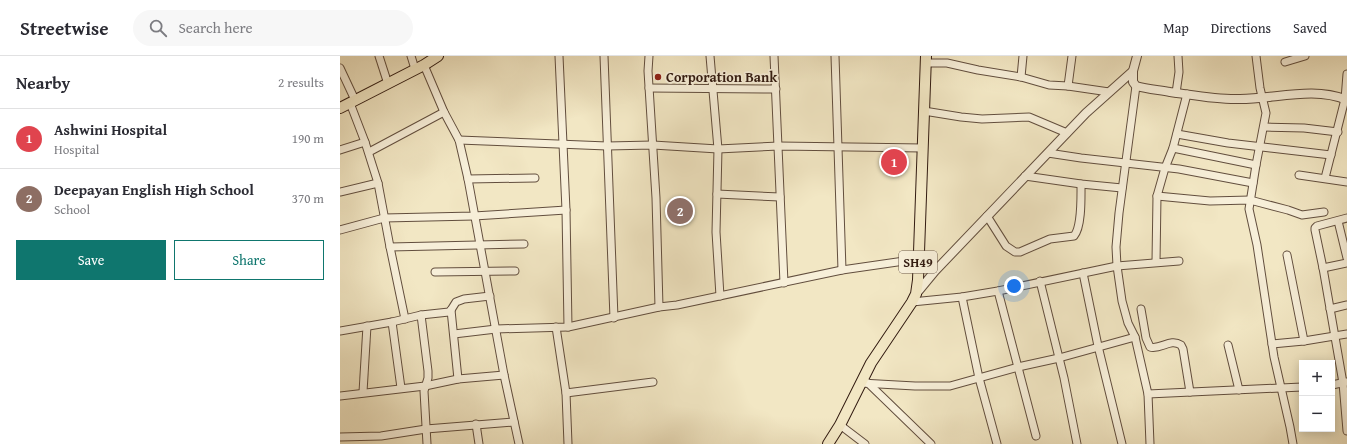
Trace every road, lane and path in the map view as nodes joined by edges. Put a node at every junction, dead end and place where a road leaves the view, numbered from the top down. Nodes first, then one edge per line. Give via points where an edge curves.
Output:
1 (379, 56) edge
2 (411, 56) edge
3 (438, 56) edge
4 (559, 56) edge
5 (604, 56) edge
6 (648, 56) edge
7 (710, 56) edge
8 (774, 56) edge
9 (835, 56) edge
10 (1023, 56) edge
11 (1072, 56) edge
12 (1137, 56) edge
13 (1178, 56) edge
14 (1256, 56) edge
15 (1305, 56) edge
16 (926, 59) edge
17 (1285, 62) dead end
18 (420, 67) junction
19 (340, 68) edge
20 (1133, 71) junction
21 (1347, 74) edge
22 (1021, 77) junction
23 (388, 84) junction
24 (1068, 86) junction
25 (1136, 86) junction
26 (649, 88) junction
27 (713, 88) junction
28 (776, 89) junction
29 (1109, 92) junction
30 (1176, 93) junction
31 (1187, 94) junction
32 (1261, 97) junction
33 (1346, 99) edge
34 (352, 101) junction
35 (340, 108) edge
36 (924, 111) junction
37 (444, 112) junction
38 (1264, 127) junction
39 (1338, 132) junction
40 (1067, 133) junction
41 (1176, 134) junction
42 (459, 140) junction
43 (365, 142) junction
44 (563, 144) junction
45 (652, 145) junction
46 (607, 146) junction
47 (779, 146) junction
48 (838, 146) junction
49 (1259, 147) junction
50 (923, 148) junction
51 (1173, 148) junction
52 (718, 149) junction
53 (340, 150) edge
54 (369, 152) junction
55 (1048, 153) junction
56 (1331, 155) junction
57 (1126, 163) junction
58 (1256, 165) junction
59 (1165, 168) junction
60 (1299, 175) dead end
61 (1025, 176) junction
62 (535, 178) dead end
63 (1326, 178) junction
64 (468, 180) junction
65 (1347, 182) edge
66 (378, 183) junction
67 (1253, 183) junction
68 (1081, 184) junction
69 (1122, 188) junction
70 (340, 192) edge
71 (717, 194) junction
72 (1157, 196) junction
73 (780, 197) junction
74 (1250, 200) junction
75 (566, 210) junction
76 (1324, 212) dead end
77 (474, 216) junction
78 (988, 216) junction
79 (384, 218) junction
80 (1347, 218) edge
81 (1338, 221) junction
82 (340, 230) edge
83 (524, 244) dead end
84 (481, 245) junction
85 (390, 246) junction
86 (1287, 255) dead end
87 (1347, 258) edge
88 (918, 259) junction
89 (1179, 261) dead end
90 (1156, 262) junction
91 (1347, 263) edge
92 (1117, 266) junction
93 (1323, 268) junction
94 (842, 270) junction
95 (515, 271) dead end
96 (435, 272) dead end
97 (485, 272) junction
98 (1083, 273) junction
99 (1040, 281) junction
100 (784, 283) junction
101 (998, 291) junction
102 (490, 296) junction
103 (720, 296) junction
104 (962, 297) junction
105 (914, 298) junction
106 (1347, 305) edge
107 (659, 308) junction
108 (1142, 309) dead end
109 (451, 310) junction
110 (1330, 310) junction
111 (421, 315) junction
112 (405, 318) junction
113 (614, 318) junction
114 (392, 322) junction
115 (367, 326) junction
116 (556, 327) junction
117 (568, 327) junction
118 (496, 329) junction
119 (340, 331) edge
120 (454, 334) junction
121 (1347, 334) edge
122 (1334, 336) junction
123 (1134, 337) junction
124 (1304, 341) junction
125 (1272, 344) junction
126 (1228, 345) dead end
127 (1098, 346) junction
128 (1059, 358) junction
129 (1018, 367) junction
130 (504, 375) junction
131 (979, 378) junction
132 (458, 379) junction
133 (653, 382) dead end
134 (1345, 382) edge
135 (864, 383) junction
136 (1335, 384) edge
137 (425, 386) junction
138 (1299, 387) edge
139 (401, 388) junction
140 (1281, 388) junction
141 (1239, 390) junction
142 (363, 392) junction
143 (1190, 392) junction
144 (566, 393) junction
145 (1148, 394) junction
146 (340, 396) edge
147 (514, 422) junction
148 (476, 424) junction
149 (840, 425) junction
150 (426, 429) junction
151 (1347, 431) edge
152 (1036, 436) dead end
153 (340, 437) edge
154 (362, 441) edge
155 (427, 444) edge
156 (479, 444) edge
157 (518, 444) edge
158 (568, 444) edge
159 (828, 444) edge
160 (865, 444) edge
161 (931, 444) edge
162 (997, 444) edge
163 (1077, 444) edge
164 (1122, 444) edge
165 (1150, 444) edge
166 (1293, 444) edge

1 - 23 street
2 - 18 street
3 - 18 main road
4 - 44 street
5 - 46 street
6 - 26 street
7 - 27 street
8 - 28 street
9 - 48 street
10 - 22 street
11 - 24 street
12 - 20 street
13 - 30 street
14 - 32 street
15 - 17 street
16 - 22 street
16 - 36 main road, SH49
18 - 23 main road
18 - 37 street
19 - 34 street
20 - 25 street via 1133,82
20 - 29 street
21 - 33 street
22 - 24 street via 1049,85
23 - 34 main road
24 - 29 street
25 - 30 street
25 - 57 street
26 - 27 street
26 - 45 street
27 - 28 street
27 - 52 street
28 - 47 street
29 - 40 street
30 - 31 street
31 - 32 street via 1215,98
31 - 41 street
32 - 33 street via 1317,93
32 - 38 street via 1266,113
33 - 39 street
34 - 35 main road
34 - 43 street
36 - 40 street via 975,118 1028,117
36 - 50 main road, SH49
37 - 42 street
37 - 54 street
38 - 39 street
38 - 49 street
39 - 56 street
40 - 55 street
41 - 49 street
41 - 51 street
42 - 44 street
42 - 64 street
43 - 53 street
43 - 54 street
44 - 46 street
44 - 75 street
45 - 46 street
45 - 52 street
45 - 107 street
46 - 113 street
47 - 48 street
47 - 52 street
47 - 73 street
48 - 50 street
48 - 94 street
49 - 56 street
49 - 58 street
50 - 88 main road, SH49
51 - 58 street
51 - 59 street
52 - 71 street
54 - 66 street
55 - 57 street
55 - 61 street
56 - 63 street
57 - 59 street
57 - 69 street
58 - 67 street
59 - 67 street
59 - 72 street
60 - 63 street
61 - 68 street
61 - 78 street
62 - 64 street
63 - 65 street
64 - 77 street
66 - 70 street
66 - 79 street
67 - 74 street
68 - 69 street
68 - 78 street via 1079,224 1074,236 1050,239 1015,252 1006,246
69 - 92 street via 1116,247
71 - 73 street
71 - 103 street via 716,232
72 - 74 street via 1210,201
72 - 90 street
73 - 100 street
74 - 76 street via 1302,215
74 - 125 street via 1250,217 1257,245
75 - 77 street
75 - 117 street
77 - 79 street
77 - 84 street
78 - 105 street via 935,271
79 - 82 street
79 - 85 street
80 - 81 street
81 - 87 street
81 - 93 street via 1315,228
83 - 84 street
84 - 85 street
84 - 97 street
85 - 112 street
86 - 124 street
88 - 94 street
88 - 105 main road, SH49
89 - 90 street
90 - 92 street
91 - 93 street
92 - 98 street
92 - 123 street via 1122,301
93 - 110 street
94 - 100 street
95 - 97 street
96 - 97 street
97 - 102 street
98 - 99 street
98 - 127 street
99 - 101 street
99 - 128 street
100 - 103 street
101 - 104 street
101 - 129 street
102 - 109 street via 464,299 456,302
102 - 118 street
103 - 107 street
104 - 105 street
104 - 131 street
105 - 135 main road via 871,363
106 - 110 street
107 - 113 street
108 - 143 street via 1146,338 1150,347 1155,348 1169,342 1181,345
109 - 111 street
109 - 120 street
110 - 122 street
111 - 112 street
111 - 137 street via 428,371
112 - 114 street
113 - 117 street
114 - 115 street
114 - 139 street
115 - 119 street
115 - 142 street
116 - 117 street
116 - 118 street
116 - 144 street
118 - 120 street
118 - 130 street
120 - 132 street
121 - 122 street
122 - 124 street
122 - 134 street
123 - 127 street
123 - 145 street
124 - 125 street
125 - 140 street
126 - 141 street
127 - 128 street
127 - 164 street
128 - 129 street
128 - 163 street
129 - 131 street
129 - 152 street
130 - 132 street
130 - 147 street
131 - 135 street via 950,386 932,387
131 - 162 street
132 - 137 street
133 - 144 street
134 - 136 street
134 - 151 street
135 - 149 main road
135 - 161 street
137 - 139 street
137 - 150 street
138 - 140 street
139 - 142 street
140 - 141 street
140 - 166 street
141 - 143 street
142 - 146 street
143 - 145 street
144 - 158 street
145 - 165 street
147 - 148 street
147 - 157 street
148 - 150 street
148 - 156 street
149 - 159 main road
149 - 160 street
150 - 154 street
150 - 155 street
153 - 154 street

